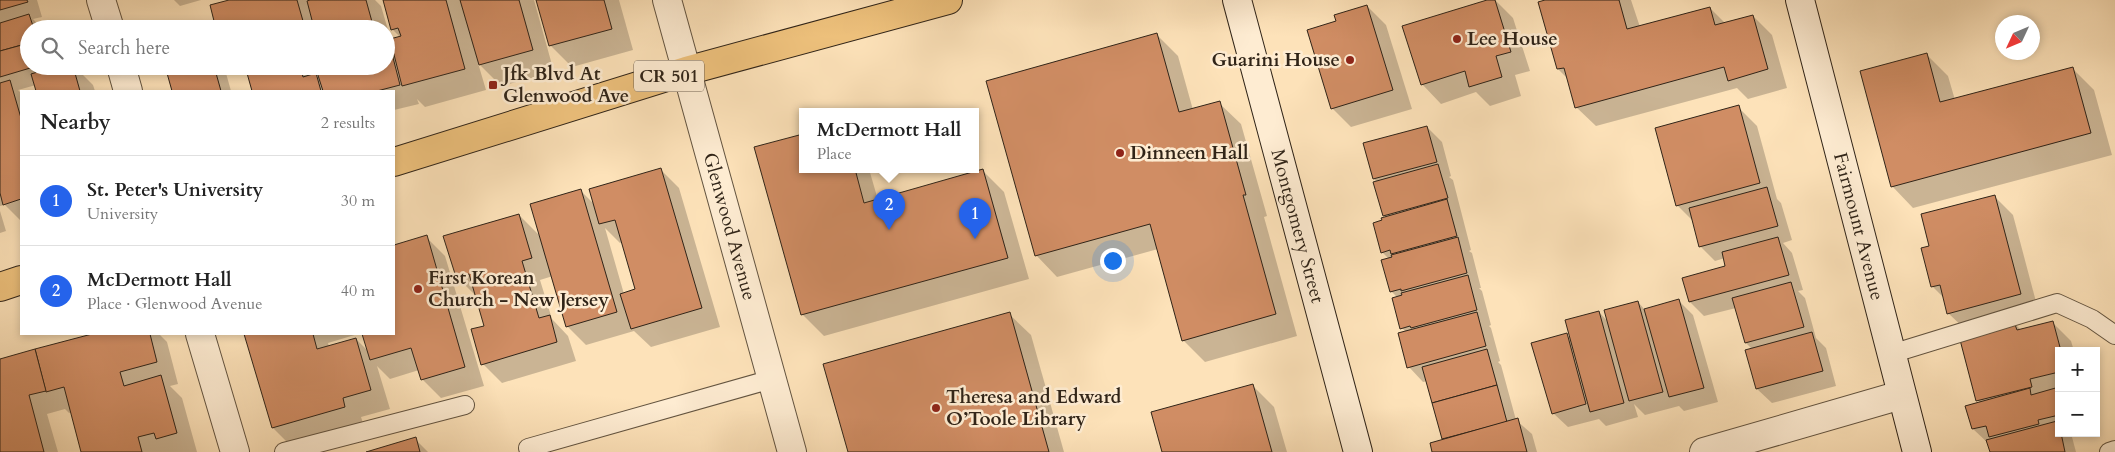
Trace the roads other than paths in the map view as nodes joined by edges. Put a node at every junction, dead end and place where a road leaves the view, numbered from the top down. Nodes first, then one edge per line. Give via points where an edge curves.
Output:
1 (101, 0) edge
2 (667, 0) edge
3 (948, 0) edge
4 (1237, 0) edge
5 (1800, 0) edge
6 (107, 20) edge
7 (686, 71) junction
8 (124, 75) edge
9 (128, 90) edge
10 (395, 162) edge
11 (20, 280) edge
12 (0, 287) edge
13 (200, 335) edge
14 (2115, 335) edge
15 (1891, 354) junction
16 (772, 379) junction
17 (1901, 395) junction
18 (465, 405) dead end
19 (528, 448) dead end
20 (2115, 450) edge
21 (235, 452) edge
22 (284, 452) edge
23 (792, 452) edge
24 (1358, 452) edge
25 (1704, 452) edge
26 (1917, 452) edge
27 (2108, 452) edge

1 - 6 street
2 - 7 street, Glenwood Avenue
3 - 7 main road, CR 501
4 - 24 street, Montgomery Street
5 - 15 street, Fairmount Avenue
7 - 10 main road, CR 501
7 - 16 street, Glenwood Avenue
8 - 9 street
11 - 12 main road
13 - 21 street
14 - 15 lane via 2092,319 2057,304
15 - 17 street, Fairmount Avenue
16 - 19 lane
16 - 23 street, Glenwood Avenue
17 - 25 street
17 - 26 street, Fairmount Avenue
18 - 22 lane
20 - 27 lane

